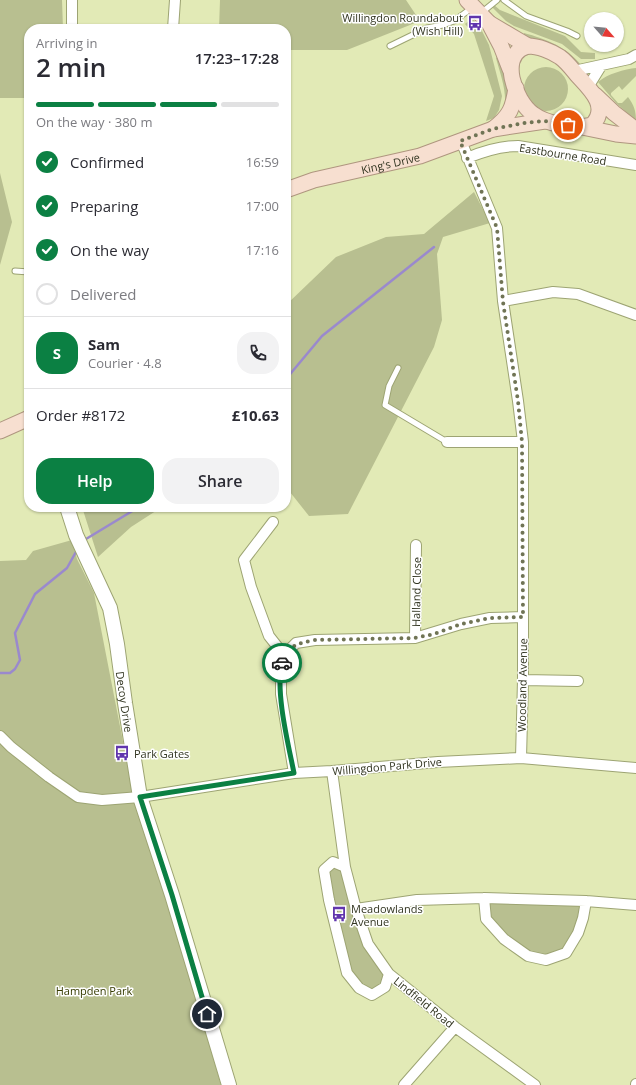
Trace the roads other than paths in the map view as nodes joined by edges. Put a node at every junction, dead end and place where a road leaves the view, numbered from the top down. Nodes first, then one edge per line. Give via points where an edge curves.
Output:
1 (72, 0) edge
2 (175, 0) edge
3 (497, 0) edge
4 (504, 0) edge
5 (477, 11) edge
6 (72, 24) edge
7 (173, 24) edge
8 (577, 36) dead end
9 (390, 46) dead end
10 (528, 46) junction
11 (636, 55) edge
12 (601, 66) junction
13 (510, 69) junction
14 (574, 71) junction
15 (516, 88) junction
16 (591, 91) junction
17 (545, 121) junction
18 (581, 126) junction
19 (493, 129) junction
20 (636, 130) edge
21 (636, 136) edge
22 (460, 141) junction
23 (467, 158) junction
24 (636, 165) edge
25 (291, 188) edge
26 (15, 271) dead end
27 (24, 272) edge
28 (503, 302) junction
29 (636, 315) edge
30 (398, 368) dead end
31 (24, 420) edge
32 (0, 431) edge
33 (447, 442) joint
34 (522, 442) junction
35 (69, 512) edge
36 (273, 522) dead end
37 (416, 545) dead end
38 (523, 617) junction
39 (415, 638) junction
40 (284, 655) junction
41 (523, 680) junction
42 (578, 681) dead end
43 (0, 736) edge
44 (521, 758) junction
45 (636, 768) edge
46 (332, 771) junction
47 (294, 773) junction
48 (140, 797) junction
49 (345, 867) junction
50 (484, 898) junction
51 (586, 901) junction
52 (636, 905) edge
53 (356, 909) junction
54 (389, 974) junction
55 (455, 1027) junction
56 (229, 1085) edge
57 (404, 1085) edge
58 (535, 1085) edge

1 - 6 street
2 - 7 street
3 - 5 lane
4 - 8 lane via 526,16
5 - 9 lane via 443,25 427,28
5 - 10 main road
5 - 13 main road via 501,46
10 - 13 main road via 515,53
10 - 14 main road via 535,46 559,56
11 - 12 street
12 - 14 street
12 - 16 street
13 - 15 main road
14 - 16 main road
15 - 17 main road via 521,100 532,114
15 - 19 main road, King's Drive via 510,112
16 - 18 main road via 598,102 599,116 592,125
16 - 20 main road
17 - 18 main road
17 - 19 main road, King's Drive
18 - 21 main road
19 - 22 main road, King's Drive
22 - 23 street, Woodland Avenue
22 - 25 main road, King's Drive via 420,156 314,180
23 - 24 street, Eastbourne Road via 504,146 518,146
23 - 28 street, Woodland Avenue via 497,228
26 - 27 lane
28 - 29 street via 553,292 578,294
28 - 34 street, Woodland Avenue
30 - 33 lane via 389,386 385,405
31 - 32 main road
33 - 34 street
34 - 38 street, Woodland Avenue
35 - 48 street, Decoy Drive via 76,535 110,608
36 - 40 street via 244,560 268,636
37 - 39 street, Halland Close
38 - 39 street via 490,618
38 - 41 street, Woodland Avenue
39 - 40 street via 315,640 296,643
40 - 47 street via 281,694
41 - 42 street
41 - 44 street, Woodland Avenue
43 - 48 street, Willingdon Park Drive via 49,777 78,797 102,800
44 - 45 street, Willingdon Park Drive
44 - 46 street, Willingdon Park Drive
46 - 47 street, Willingdon Park Drive
46 - 49 street, Lindfield Road
47 - 48 street, Willingdon Park Drive
48 - 56 street, Decoy Drive
49 - 53 street, Lindfield Road
49 - 54 street via 333,862 324,870 347,973 359,988 372,995 385,987
50 - 51 street
50 - 51 street via 486,919 504,940 528,956 546,960 566,953 578,933
50 - 53 street via 417,900
51 - 52 street
53 - 54 street, Lindfield Road via 368,944
54 - 55 street, Lindfield Road
55 - 57 street
55 - 58 street, Lindfield Road

